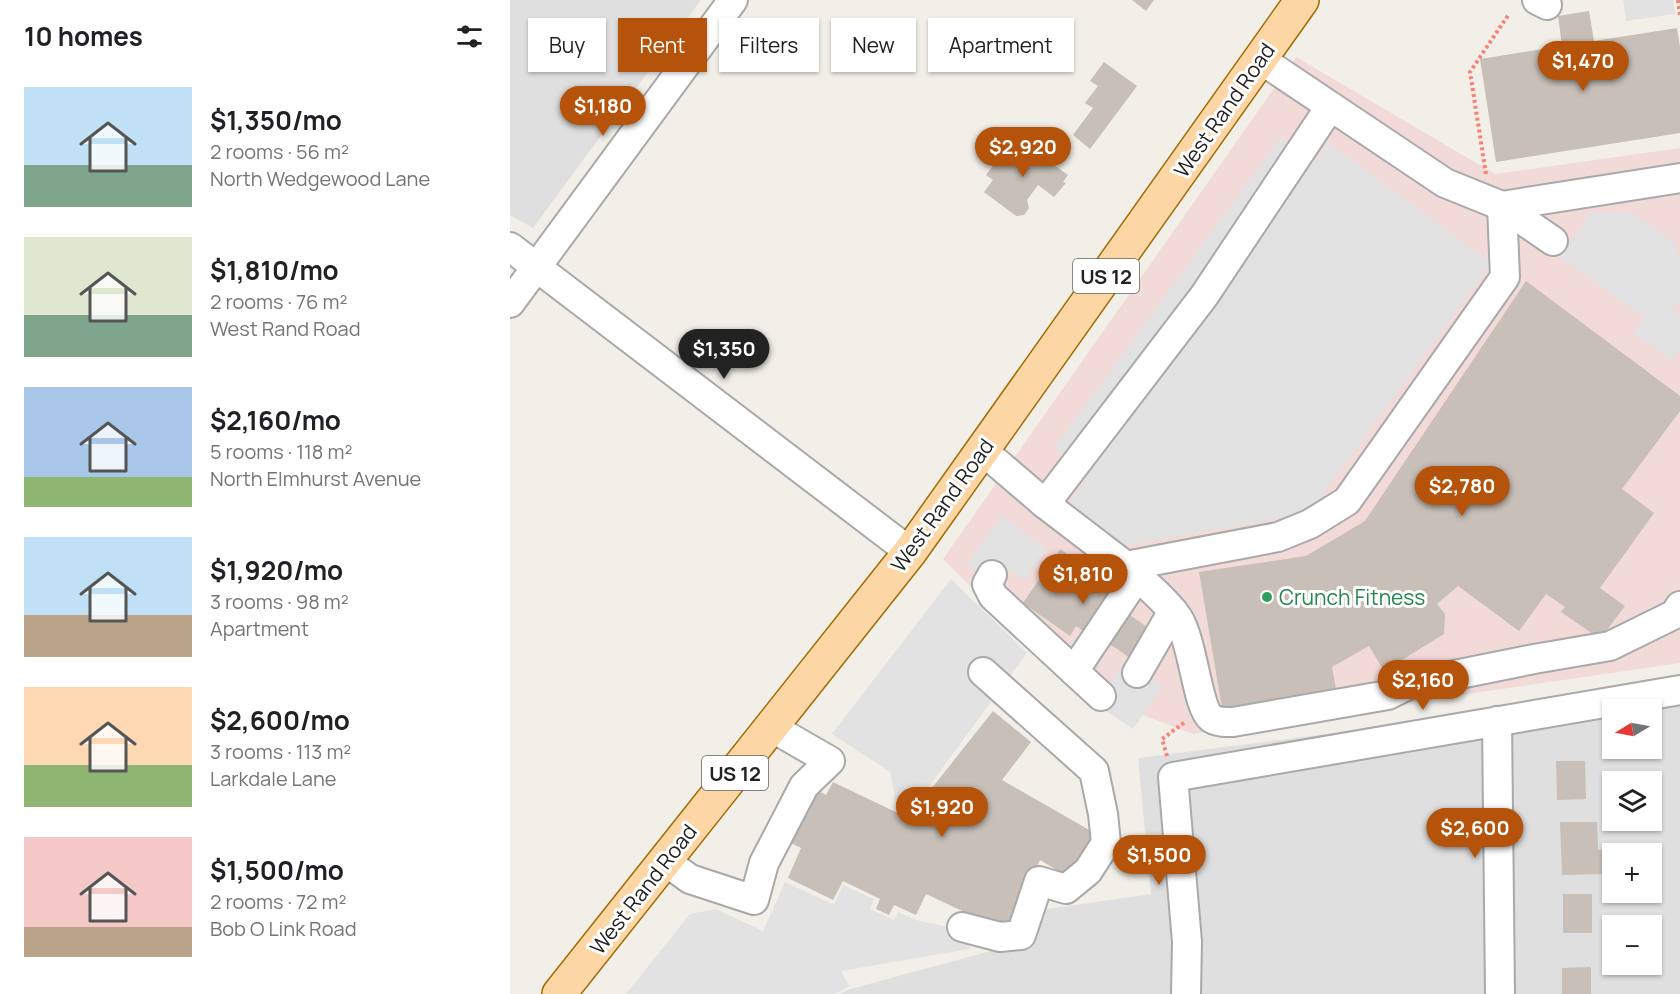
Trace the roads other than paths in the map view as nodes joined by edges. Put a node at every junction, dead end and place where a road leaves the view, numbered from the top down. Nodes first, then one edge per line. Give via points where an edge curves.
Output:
1 (733, 0) edge
2 (1302, 0) edge
3 (1260, 59) junction
4 (1330, 106) junction
5 (1680, 178) edge
6 (1496, 203) junction
7 (1552, 241) dead end
8 (510, 247) edge
9 (537, 266) junction
10 (510, 303) edge
11 (982, 450) junction
12 (1045, 504) junction
13 (910, 552) junction
14 (992, 575) dead end
15 (1137, 577) junction
16 (1680, 606) edge
17 (1173, 611) junction
18 (983, 672) dead end
19 (1137, 673) dead end
20 (1680, 690) edge
21 (1497, 721) junction
22 (771, 727) junction
23 (665, 861) junction
24 (962, 927) dead end
25 (559, 994) edge
26 (1186, 994) edge
27 (1500, 994) edge

1 - 9 street
2 - 3 main road, West Rand Road / US 12
3 - 4 street
3 - 11 main road, West Rand Road / US 12
4 - 6 street via 1445,183
4 - 12 street via 1204,296
5 - 6 street
6 - 7 street
6 - 15 street via 1505,277 1347,501 1310,524 1278,537
8 - 9 street
9 - 10 street
9 - 13 street
11 - 12 street
11 - 13 main road, West Rand Road / US 12
12 - 15 street
13 - 22 main road, West Rand Road / US 12
14 - 15 street via 987,585 993,596 1088,684
15 - 17 street
16 - 17 street via 1675,614 1610,646 1410,684 1388,695 1233,722 1210,718 1204,707 1189,640
17 - 19 street
18 - 24 street via 1094,771 1106,843 1088,871 1066,889 1039,881 1020,935 1000,937
20 - 21 street
21 - 26 street via 1173,777 1186,942
21 - 27 street
22 - 23 main road, West Rand Road / US 12
22 - 23 street via 830,761 804,786 764,863 754,900 690,879
23 - 25 main road, West Rand Road / US 12

